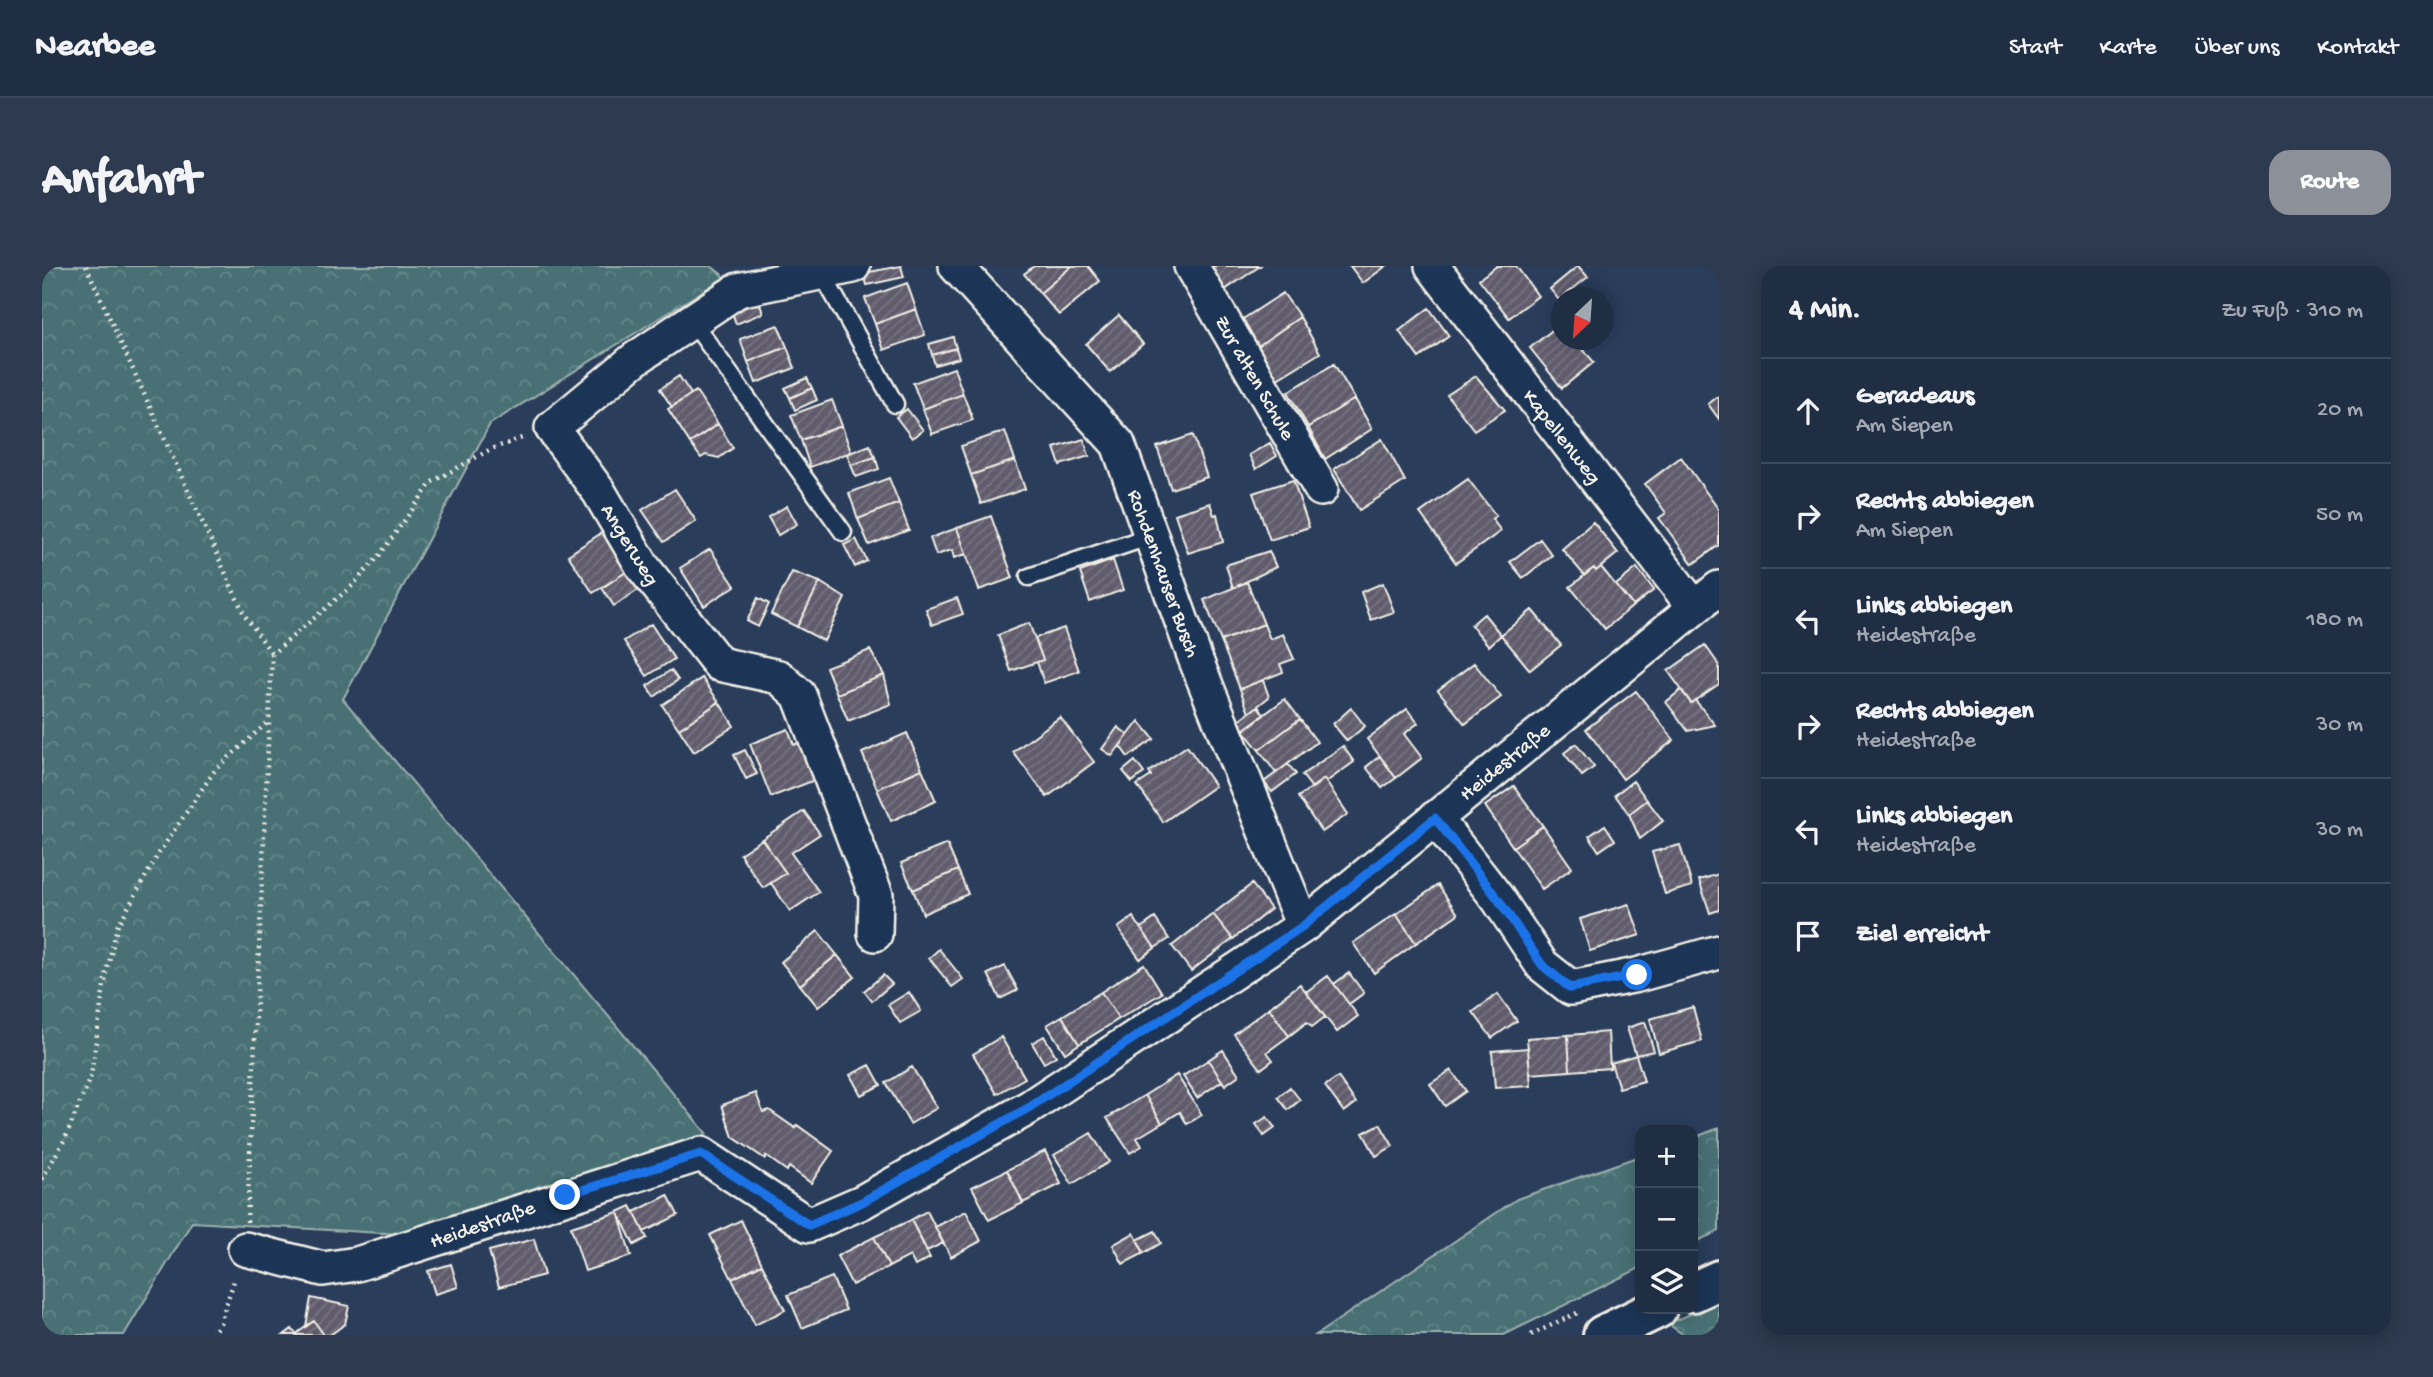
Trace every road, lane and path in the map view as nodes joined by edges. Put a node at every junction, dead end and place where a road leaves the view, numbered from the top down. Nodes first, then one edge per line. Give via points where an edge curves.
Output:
1 (86, 266) edge
2 (853, 266) edge
3 (956, 266) edge
4 (1191, 266) edge
5 (1432, 266) edge
6 (821, 272) junction
7 (692, 321) junction
8 (895, 404) dead end
9 (552, 428) junction
10 (1321, 489) dead end
11 (844, 532) dead end
12 (1151, 536) junction
13 (1028, 577) dead end
14 (1707, 597) edge
15 (272, 654) junction
16 (268, 723) junction
17 (1435, 818) junction
18 (1303, 926) junction
19 (875, 934) dead end
20 (1719, 952) edge
21 (42, 1179) edge
22 (245, 1249) junction
23 (1719, 1280) edge
24 (1698, 1290) edge
25 (1646, 1314) edge
26 (212, 1335) edge
27 (1602, 1335) edge

1 - 15 path via 244,614
2 - 6 street
3 - 12 street, Rohdenhauser Busch via 1118,444
4 - 10 street, Zur alten Schule
5 - 14 street, Kapellenweg
6 - 7 street via 738,290
6 - 8 lane
7 - 9 street via 635,359
7 - 11 lane
9 - 15 path via 491,449 432,482 379,556
9 - 19 street, Angerweg via 599,492 643,567 719,664 779,677 799,695 876,895
12 - 13 lane
12 - 18 street, Rohdenhauser Busch
14 - 17 street, Heidestraße
15 - 16 path
16 - 21 path via 215,770 159,853 117,927 91,1076 65,1139
16 - 22 path
17 - 18 street, Heidestraße
17 - 20 street via 1542,965 1570,988
18 - 22 street, Heidestraße via 1030,1107 862,1202 809,1225 701,1154 357,1264 323,1269
22 - 26 path
23 - 24 main road
25 - 27 main road

